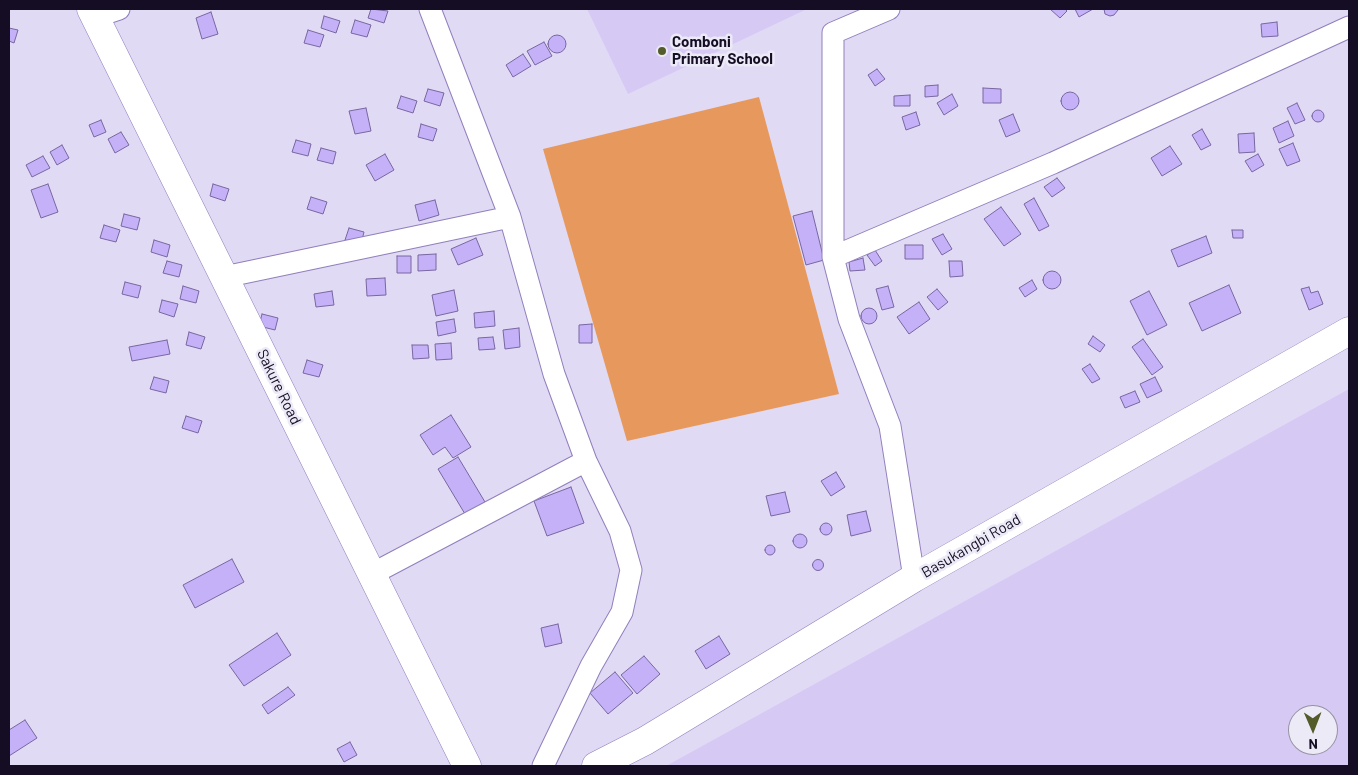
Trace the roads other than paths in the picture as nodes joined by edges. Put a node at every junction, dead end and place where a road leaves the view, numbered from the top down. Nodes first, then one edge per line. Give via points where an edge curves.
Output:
1 (430, 9) edge
2 (889, 9) edge
3 (102, 11) edge
4 (1349, 27) edge
5 (510, 217) junction
6 (833, 257) junction
7 (224, 276) junction
8 (1349, 332) edge
9 (586, 461) junction
10 (372, 574) junction
11 (914, 578) junction
12 (468, 766) edge
13 (543, 766) edge
14 (596, 766) edge

1 - 5 street
2 - 6 street via 833,33
3 - 7 street, Sakure Road
4 - 6 street via 1053,163
5 - 7 street
5 - 9 street via 554,374
6 - 11 street via 849,319 890,426
7 - 10 street, Sakure Road
8 - 11 street, Basukangbi Road
9 - 10 street
9 - 13 street via 620,531 631,570 622,612 591,666
10 - 12 street, Sakure Road
11 - 14 street, Basukangbi Road via 654,736

